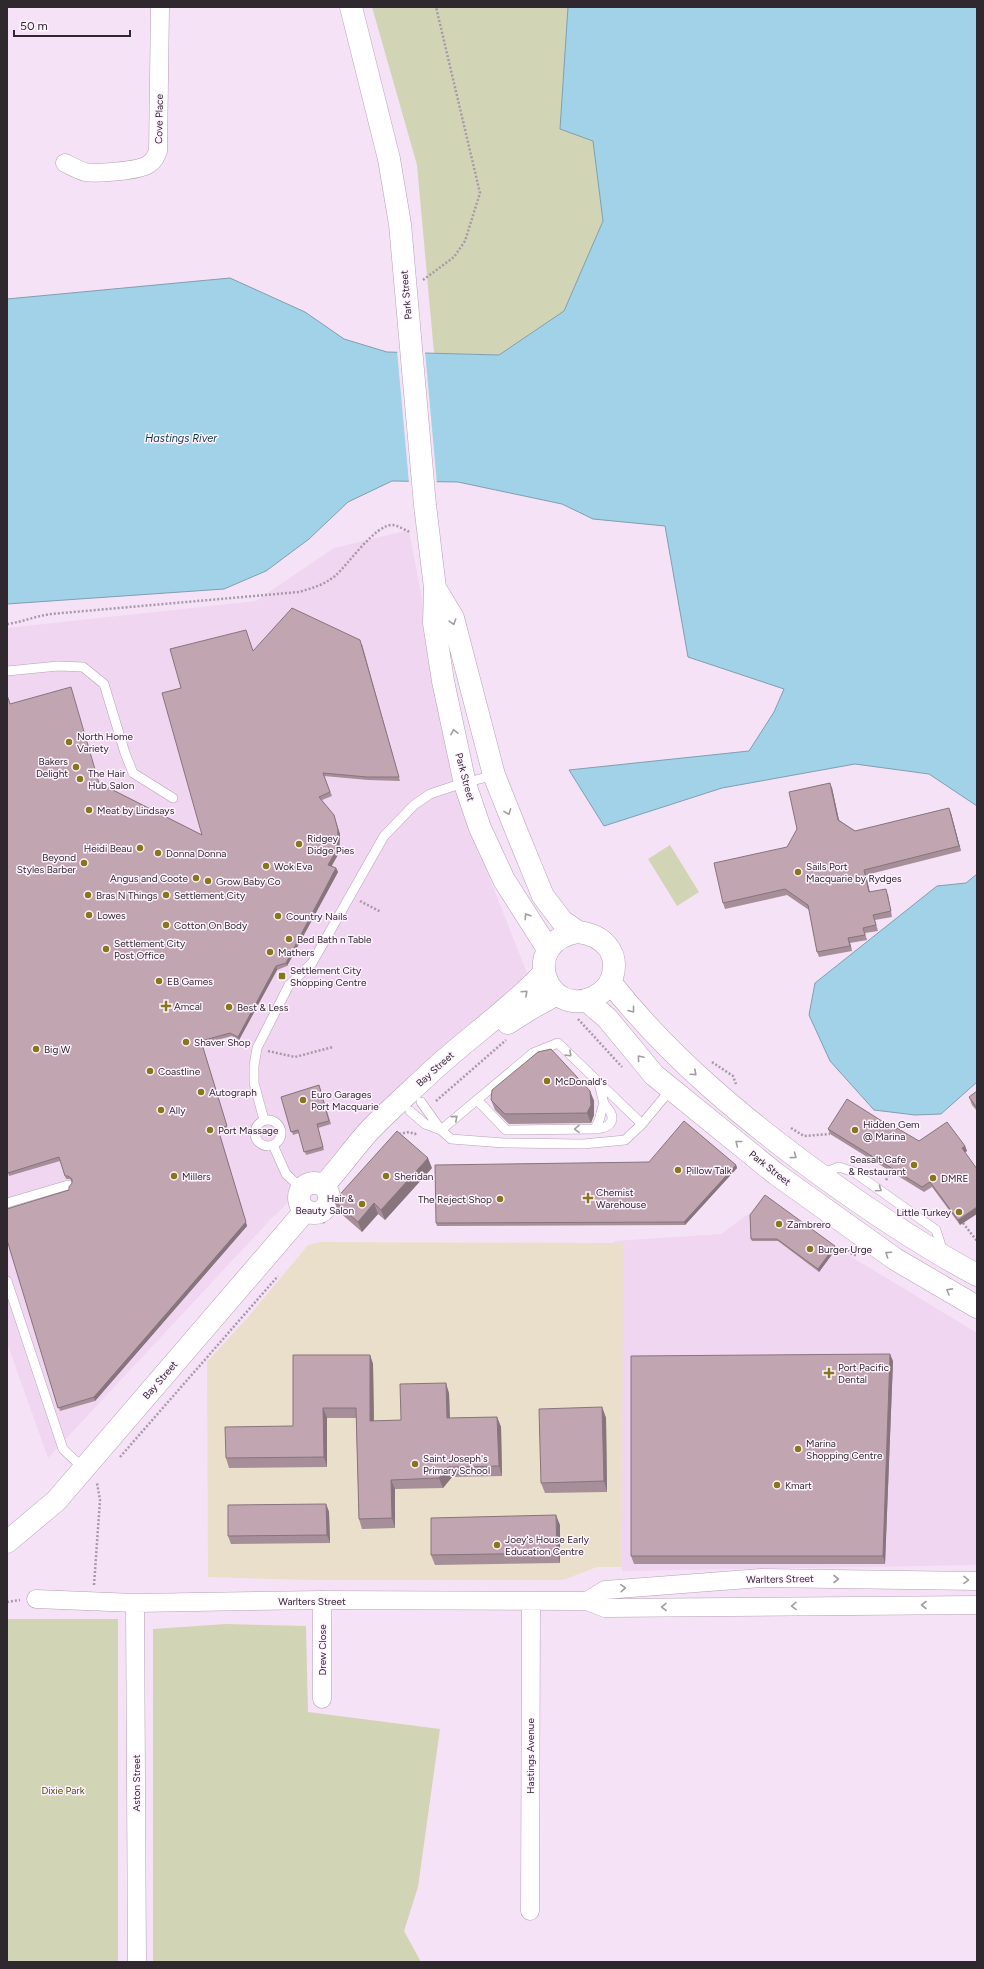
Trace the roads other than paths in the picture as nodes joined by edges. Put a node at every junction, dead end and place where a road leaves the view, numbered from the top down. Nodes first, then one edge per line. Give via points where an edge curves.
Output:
1 (160, 7) edge
2 (351, 7) edge
3 (65, 163) dead end
4 (435, 588) junction
5 (7, 671) edge
6 (494, 776) junction
7 (465, 784) junction
8 (173, 798) dead end
9 (578, 932) junction
10 (548, 949) junction
11 (544, 973) junction
12 (610, 982) junction
13 (557, 994) junction
14 (586, 1000) junction
15 (599, 1083) junction
16 (671, 1089) junction
17 (477, 1100) junction
18 (416, 1115) junction
19 (264, 1120) junction
20 (642, 1124) junction
21 (441, 1130) junction
22 (273, 1145) junction
23 (320, 1183) junction
24 (68, 1184) dead end
25 (7, 1203) edge
26 (977, 1274) edge
27 (7, 1280) edge
28 (977, 1306) edge
29 (92, 1473) junction
30 (7, 1542) edge
31 (977, 1581) edge
32 (36, 1599) dead end
33 (322, 1600) junction
34 (587, 1601) junction
35 (531, 1602) junction
36 (135, 1603) junction
37 (977, 1604) edge
38 (322, 1699) dead end
39 (530, 1911) dead end
40 (137, 1962) edge

1 - 3 street, Cove Place via 158,151 155,159 148,165 108,172 86,172
2 - 4 street, Park Street via 389,159 400,224 425,505
4 -> 6 street, Park Street via 452,618
7 -> 4 street, Park Street via 443,681 434,623
5 - 8 lane via 58,666 83,667 104,684 133,773
6 - 7 lane
6 -> 9 street, Park Street via 543,896 562,921
10 -> 7 street, Park Street via 504,880 480,828
7 - 19 lane via 430,794 414,805 384,836 312,963 289,985 257,1048 254,1082
9 - 10 street via 566,934
9 - 12 street via 595,936 608,947 613,958 614,970
10 - 11 street
11 - 13 street via 548,986
23 -> 11 street, Bay Street via 433,1070 482,1027 516,1002
12 - 14 street via 602,993
12 -> 26 street via 638,1017 731,1106 871,1212 945,1258
13 - 14 street via 568,1000
13 - 18 street, Bay Street via 502,1027
16 -> 14 street, Park Street via 654,1074 607,1018
17 -> 15 lane via 532,1052 558,1043
15 -> 17 lane via 604,1104 600,1122 594,1129 506,1130
15 - 20 lane
16 - 20 lane
28 -> 16 street, Park Street via 920,1275 859,1235 776,1174
21 -> 17 lane
18 - 21 lane
18 - 21 lane via 424,1124
18 - 23 street, Bay Street
19 - 22 lane via 275,1122 281,1131 278,1142
19 - 22 lane via 259,1122 255,1130 256,1140 263,1146
20 - 21 lane via 625,1140 583,1144 451,1139
22 - 23 lane via 286,1174
23 - 29 street, Bay Street via 328,1191 328,1203 320,1211 314,1212 315,1216
24 - 25 lane
27 - 29 lane via 63,1450
29 - 30 street, Bay Street
34 -> 31 street, Warlters Street via 605,1590 761,1578
32 - 36 street, Warlters Street
33 - 35 street, Warlters Street
33 - 36 street, Warlters Street
33 - 38 street, Drew Close
34 - 35 street, Warlters Street
37 -> 34 street, Warlters Street via 605,1608
35 - 39 street, Hastings Avenue
36 - 40 street, Aston Street

